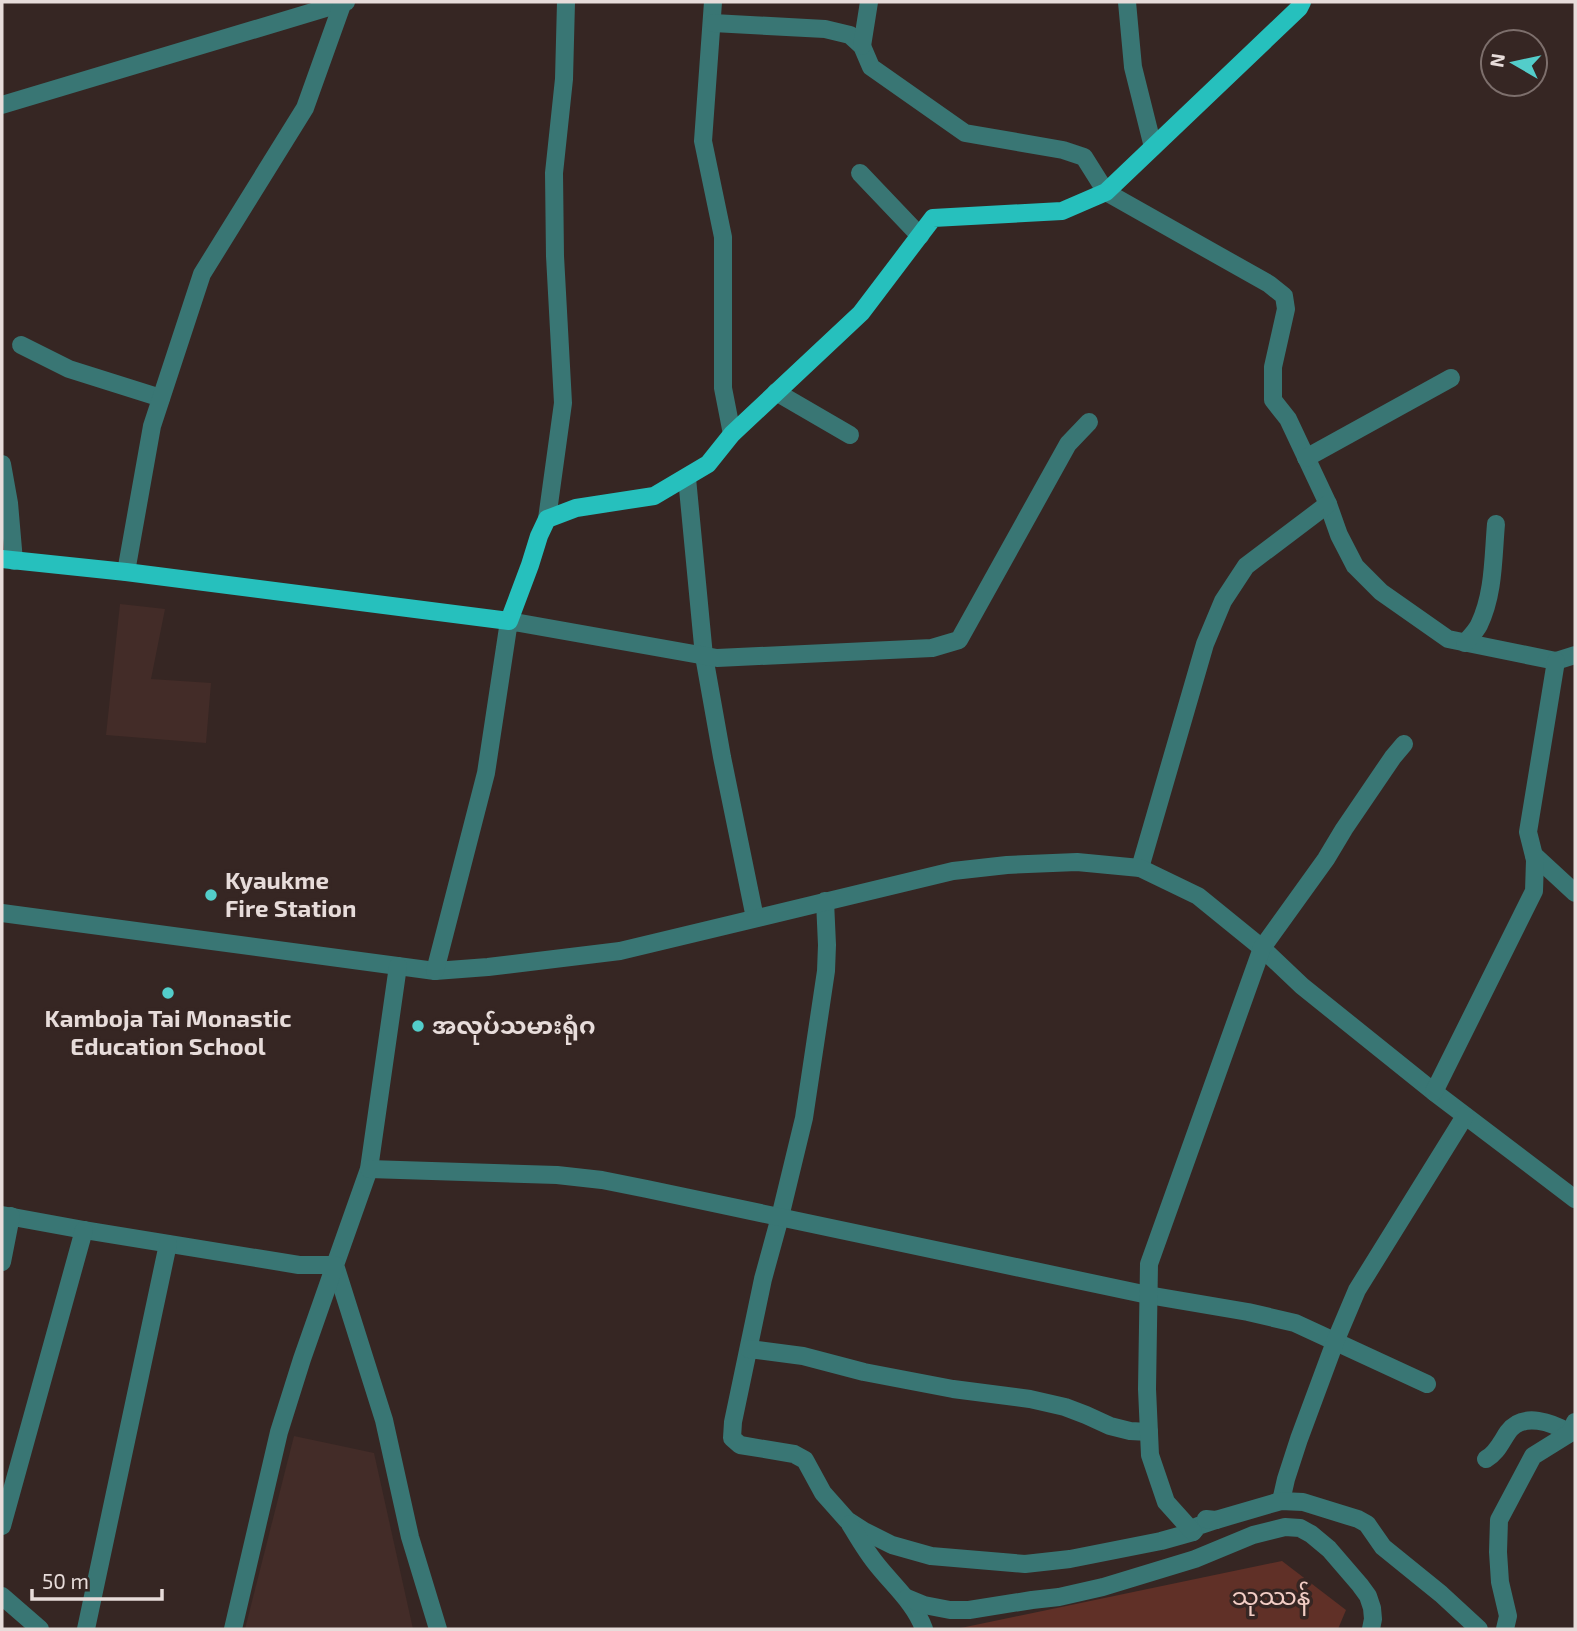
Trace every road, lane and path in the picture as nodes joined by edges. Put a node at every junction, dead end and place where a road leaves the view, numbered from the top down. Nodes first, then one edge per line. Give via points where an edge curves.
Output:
1 (344, 2) edge
2 (566, 2) edge
3 (713, 2) edge
4 (869, 2) edge
5 (1127, 2) edge
6 (1303, 2) edge
7 (713, 23) junction
8 (862, 46) junction
9 (2, 105) edge
10 (1153, 147) junction
11 (860, 173) dead end
12 (1106, 192) junction
13 (920, 236) junction
14 (21, 345) dead end
15 (1451, 378) dead end
16 (776, 392) junction
17 (161, 398) junction
18 (1089, 422) dead end
19 (732, 434) junction
20 (850, 435) dead end
21 (1306, 458) junction
22 (2, 464) edge
23 (687, 478) junction
24 (1328, 504) junction
25 (547, 519) junction
26 (1496, 524) dead end
27 (8, 560) edge
28 (126, 572) junction
29 (509, 621) junction
30 (1465, 642) junction
31 (1575, 655) edge
32 (704, 656) junction
33 (1556, 661) junction
34 (1405, 744) dead end
35 (1534, 855) junction
36 (1140, 868) junction
37 (1575, 893) edge
38 (825, 901) junction
39 (2, 913) edge
40 (755, 918) junction
41 (1262, 948) junction
42 (398, 966) junction
43 (435, 971) junction
44 (1434, 1092) junction
45 (1465, 1116) junction
46 (369, 1170) junction
47 (1575, 1199) edge
48 (6, 1216) edge
49 (780, 1217) junction
50 (84, 1230) junction
51 (168, 1244) junction
52 (2, 1262) edge
53 (335, 1265) junction
54 (1149, 1294) junction
55 (1335, 1342) junction
56 (749, 1349) junction
57 (1427, 1384) dead end
58 (1573, 1428) edge
59 (1149, 1432) junction
60 (1486, 1458) dead end
61 (1165, 1497) junction
62 (1280, 1501) junction
63 (847, 1520) junction
64 (1216, 1520) junction
65 (2, 1526) edge
66 (1193, 1532) junction
67 (2, 1596) edge
68 (907, 1598) junction
69 (40, 1629) edge
70 (86, 1629) edge
71 (233, 1629) edge
72 (438, 1629) edge
73 (925, 1629) edge
74 (1371, 1629) edge
75 (1479, 1629) edge
76 (1505, 1629) edge

1 - 9 street
1 - 17 street via 305,108 202,274
2 - 25 street via 554,173 563,403
3 - 7 street
4 - 8 street
5 - 10 street via 1133,67
6 - 10 main road
7 - 8 street via 825,29 850,35
7 - 19 street via 703,141 723,237 723,387
8 - 12 street via 871,67 965,133 1084,157
10 - 12 main road
11 - 13 street
12 - 13 main road via 1062,211 933,218
12 - 21 street via 1284,296 1273,400 1288,419
13 - 16 main road via 861,313
14 - 17 street via 69,369
15 - 21 street
16 - 19 main road
16 - 20 street
17 - 28 street
18 - 32 street via 1068,444 959,640 932,648
19 - 23 main road via 708,464
21 - 24 street
22 - 27 street via 9,503
23 - 25 main road via 654,496 576,508
23 - 32 street
24 - 30 street via 1354,566 1381,592 1448,639
24 - 36 street via 1246,566 1223,601 1205,644
25 - 29 main road
26 - 30 street via 1485,609
27 - 28 main road
28 - 29 main road
29 - 32 street
29 - 43 street via 486,773
30 - 33 street
31 - 33 street
32 - 40 street
33 - 35 street via 1528,832
34 - 41 street
35 - 37 street
35 - 44 street via 1534,891
36 - 38 street via 1077,862 1007,864 953,871
36 - 41 street via 1198,896
38 - 40 street
38 - 49 street via 826,971 804,1118
39 - 42 street
40 - 43 street via 620,951
41 - 44 street
41 - 54 street via 1149,1264
42 - 43 street
42 - 46 street
44 - 45 street
45 - 47 street
45 - 55 street via 1357,1290
46 - 49 street via 557,1175 636,1186
46 - 53 street
48 - 50 street
48 - 52 street
49 - 54 street
49 - 56 street
50 - 51 street
50 - 65 street
51 - 53 street via 299,1265
51 - 70 street
53 - 71 street via 279,1432
53 - 72 street via 384,1420 410,1537
54 - 55 street via 1294,1323
54 - 59 street
55 - 57 street
55 - 62 street
56 - 59 street via 803,1356 953,1390 1030,1399 1065,1407 1110,1426
56 - 63 street via 732,1438 740,1445 805,1460 823,1493
58 - 60 street via 1542,1421 1517,1424 1494,1455
58 - 76 street via 1533,1456 1499,1520 1500,1582 1508,1616
59 - 61 street via 1150,1455
61 - 64 street via 1189,1513
61 - 66 street
62 - 64 street
62 - 75 street via 1303,1502 1367,1524 1383,1547
63 - 66 street via 892,1545 931,1556 1026,1564 1111,1552
63 - 68 street via 876,1564
64 - 66 street
67 - 69 street
68 - 73 street
68 - 74 street via 924,1605 969,1610 1059,1597 1195,1559 1253,1535 1300,1528 1329,1549 1368,1596

